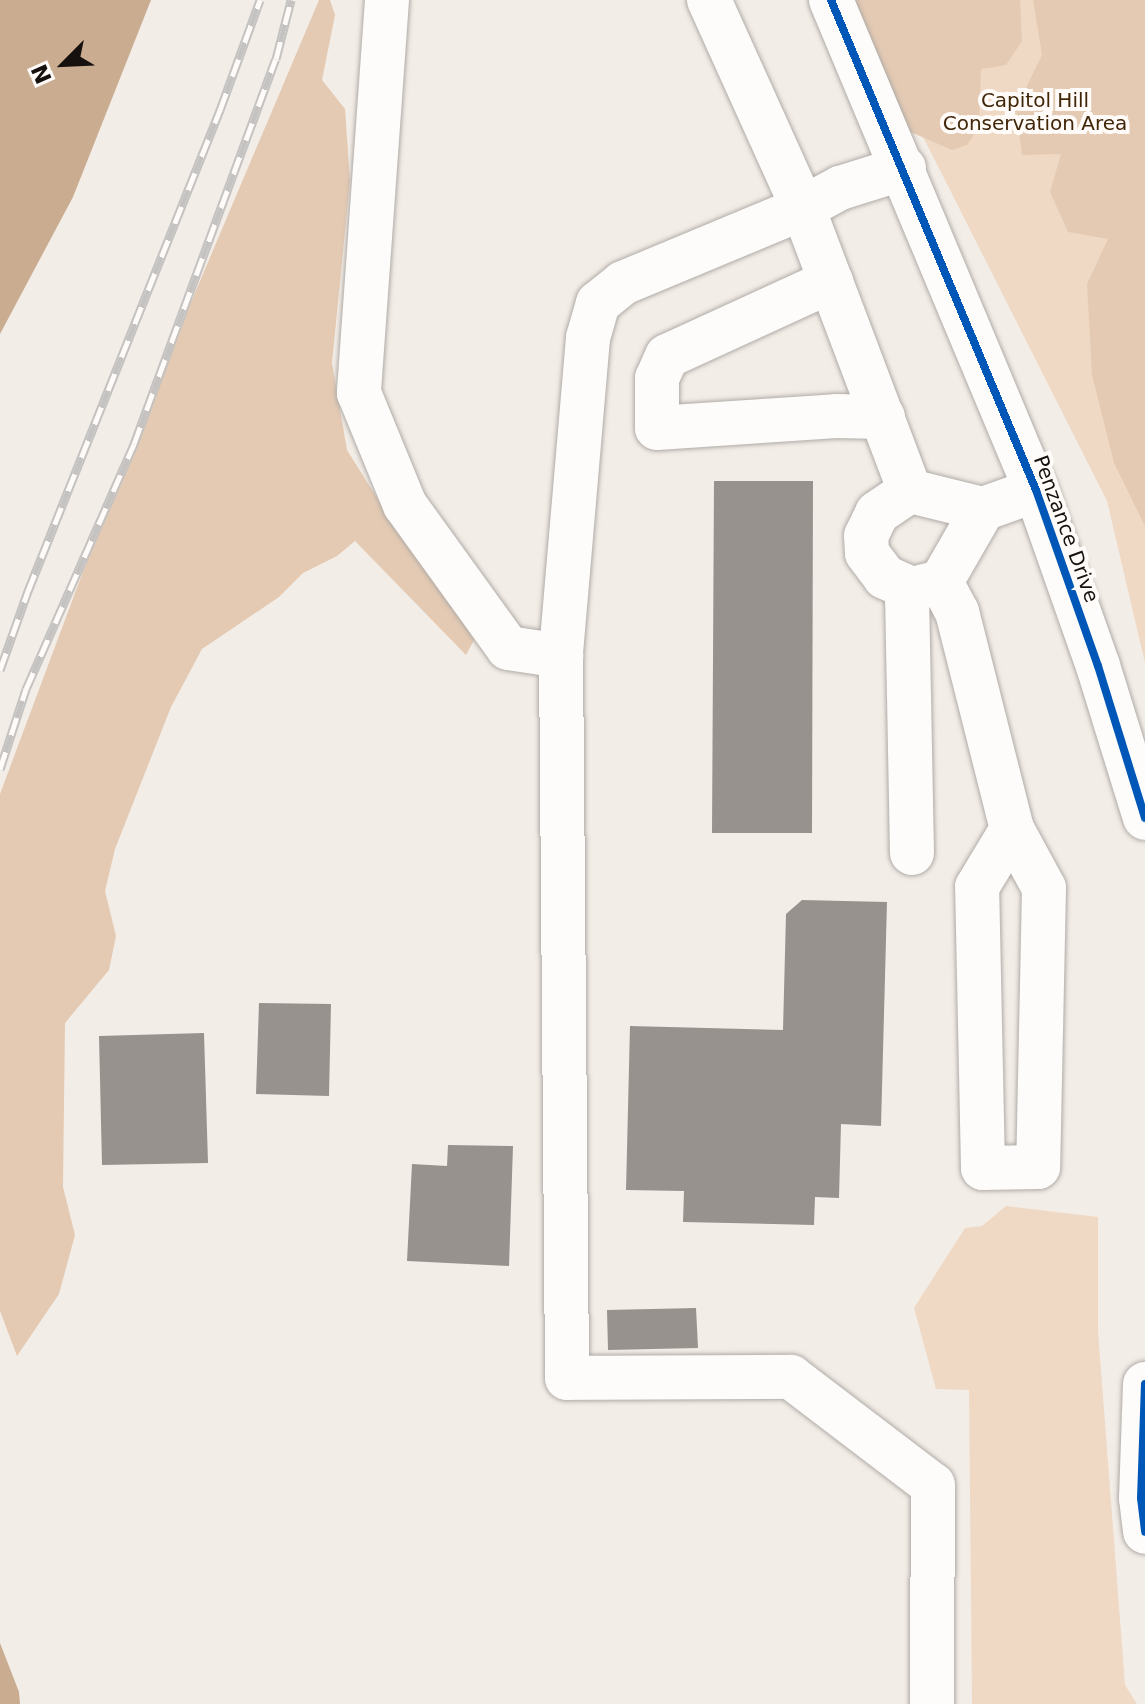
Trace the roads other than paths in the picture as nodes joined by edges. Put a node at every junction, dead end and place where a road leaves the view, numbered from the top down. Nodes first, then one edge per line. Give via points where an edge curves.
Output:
1 (387, 0) edge
2 (709, 0) edge
3 (831, 0) edge
4 (904, 168) junction
5 (803, 208) junction
6 (831, 281) junction
7 (883, 417) junction
8 (1036, 490) junction
9 (910, 491) junction
10 (983, 509) junction
11 (927, 586) junction
12 (561, 656) junction
13 (1145, 818) edge
14 (1012, 829) junction
15 (912, 853) dead end
16 (1145, 1384) edge
17 (1145, 1532) edge
18 (932, 1704) edge

1 - 12 street via 359,393 405,505 508,648
2 - 5 street
3 - 4 street, Penzance Drive
4 - 5 street via 840,188
4 - 8 street, Penzance Drive
5 - 6 street
5 - 12 street via 623,283 598,303 588,338
6 - 7 street
6 - 7 street via 667,356 657,378 657,428
7 - 9 street
8 - 10 street
8 - 13 street, Penzance Drive
9 - 10 street
9 - 11 street via 877,513 866,536 867,553 885,577
10 - 11 street
11 - 14 street via 957,612
11 - 15 street via 907,600
12 - 18 street via 567,1378 791,1377 933,1485
14 - 14 street via 977,887 983,1168 1038,1167 1044,888
16 - 17 street

